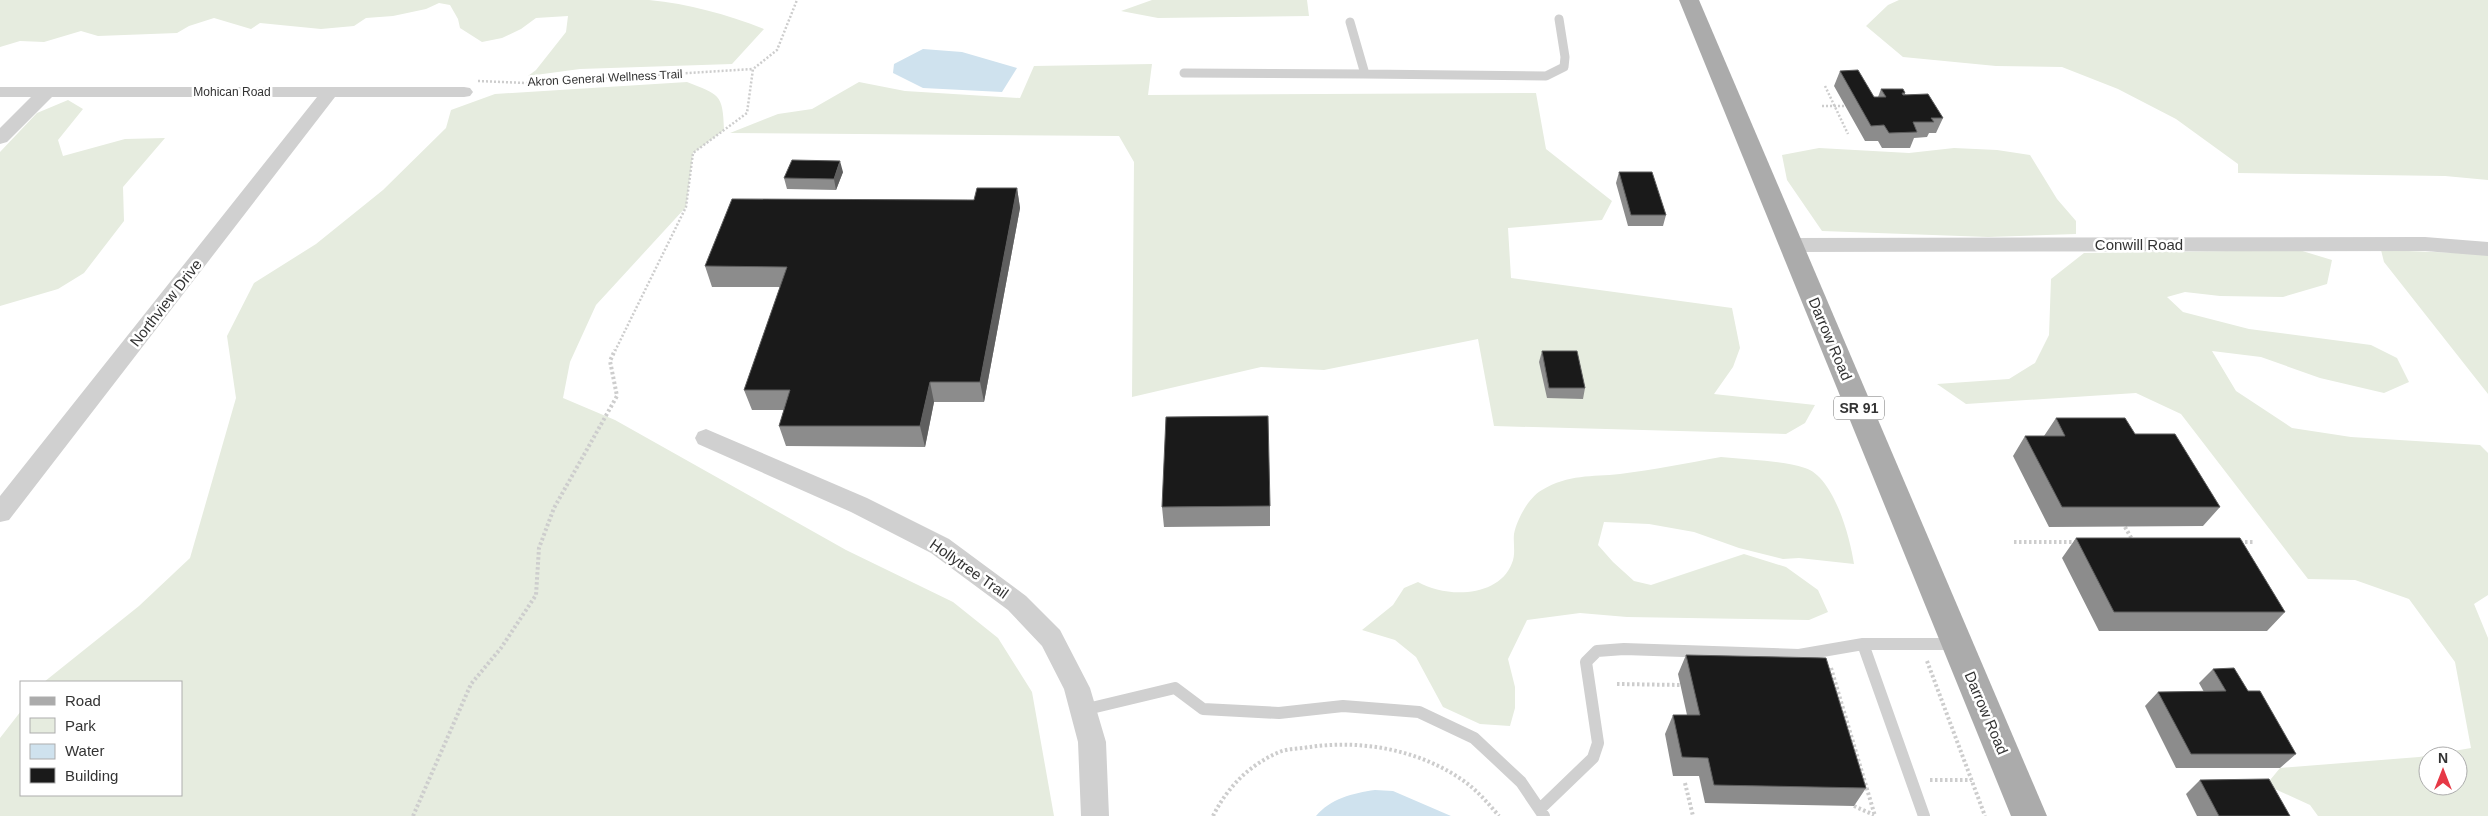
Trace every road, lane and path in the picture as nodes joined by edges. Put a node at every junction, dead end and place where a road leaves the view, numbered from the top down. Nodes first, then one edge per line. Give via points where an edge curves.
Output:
1 (797, 0) edge
2 (1689, 0) edge
3 (1559, 19) dead end
4 (1350, 22) dead end
5 (753, 70) junction
6 (1184, 73) dead end
7 (1365, 74) junction
8 (1825, 86) dead end
9 (0, 92) edge
10 (47, 92) junction
11 (330, 92) junction
12 (464, 92) joint
13 (1822, 106) dead end
14 (1834, 106) junction
15 (1845, 106) dead end
16 (1848, 134) dead end
17 (0, 138) edge
18 (1791, 245) junction
19 (2488, 248) edge
20 (706, 438) dead end
21 (0, 513) edge
22 (2125, 527) edge
23 (2014, 542) dead end
24 (2084, 542) edge
25 (2123, 542) edge
26 (2133, 542) junction
27 (2142, 542) edge
28 (2235, 542) edge
29 (2254, 542) dead end
30 (2138, 550) edge
31 (1863, 644) junction
32 (1920, 644) junction
33 (1957, 644) junction
34 (1826, 650) junction
35 (1618, 684) dead end
36 (1680, 685) dead end
37 (1083, 710) junction
38 (1911, 780) junction
39 (1972, 780) junction
40 (1685, 783) dead end
41 (1854, 806) edge
42 (1542, 813) edge
43 (412, 816) edge
44 (1095, 816) edge
45 (1213, 816) edge
46 (1499, 816) edge
47 (1692, 816) edge
48 (1875, 816) edge
49 (1924, 816) edge
50 (1985, 816) edge
51 (2029, 816) edge

1 - 5 path via 777,50
2 - 18 main road, Darrow Road / SR 91
3 - 7 lane via 1564,67 1546,76
4 - 7 lane
5 - 12 path, Akron General Wellness Trail via 526,83 470,81
5 - 43 path via 747,113 693,153 686,207 610,361 617,396 554,508 539,548 536,595 501,648 471,684
6 - 7 lane
8 - 14 path
9 - 10 street, Mohican Road
10 - 11 street, Mohican Road
10 - 17 street
11 - 12 street, Mohican Road
11 - 21 street, Northview Drive
13 - 14 path
14 - 15 path
14 - 16 path
18 - 19 street, Conwill Road via 2415,244
18 - 33 main road, Darrow Road / SR 91
20 - 37 street, Hollytree Trail via 859,505 940,546 1017,603 1051,638 1077,688
22 - 26 path
23 - 24 path
25 - 26 path
26 - 27 path
26 - 30 path
28 - 29 path
31 - 32 lane
31 - 34 lane
31 - 38 lane
32 - 33 lane
32 - 39 path
33 - 51 main road, Darrow Road / SR 91
34 - 42 lane via 1799,655 1624,649 1598,650 1590,654 1586,662 1598,743 1592,758
34 - 48 path
35 - 36 path
37 - 42 lane via 1175,688 1203,709 1279,713 1343,706 1419,712 1474,738 1521,782
37 - 44 street, Hollytree Trail via 1092,742
38 - 39 path
38 - 49 lane
39 - 50 path
40 - 47 path
41 - 48 path
45 - 46 path via 1221,798 1248,770 1278,752 1362,744 1402,752 1443,768 1472,787

